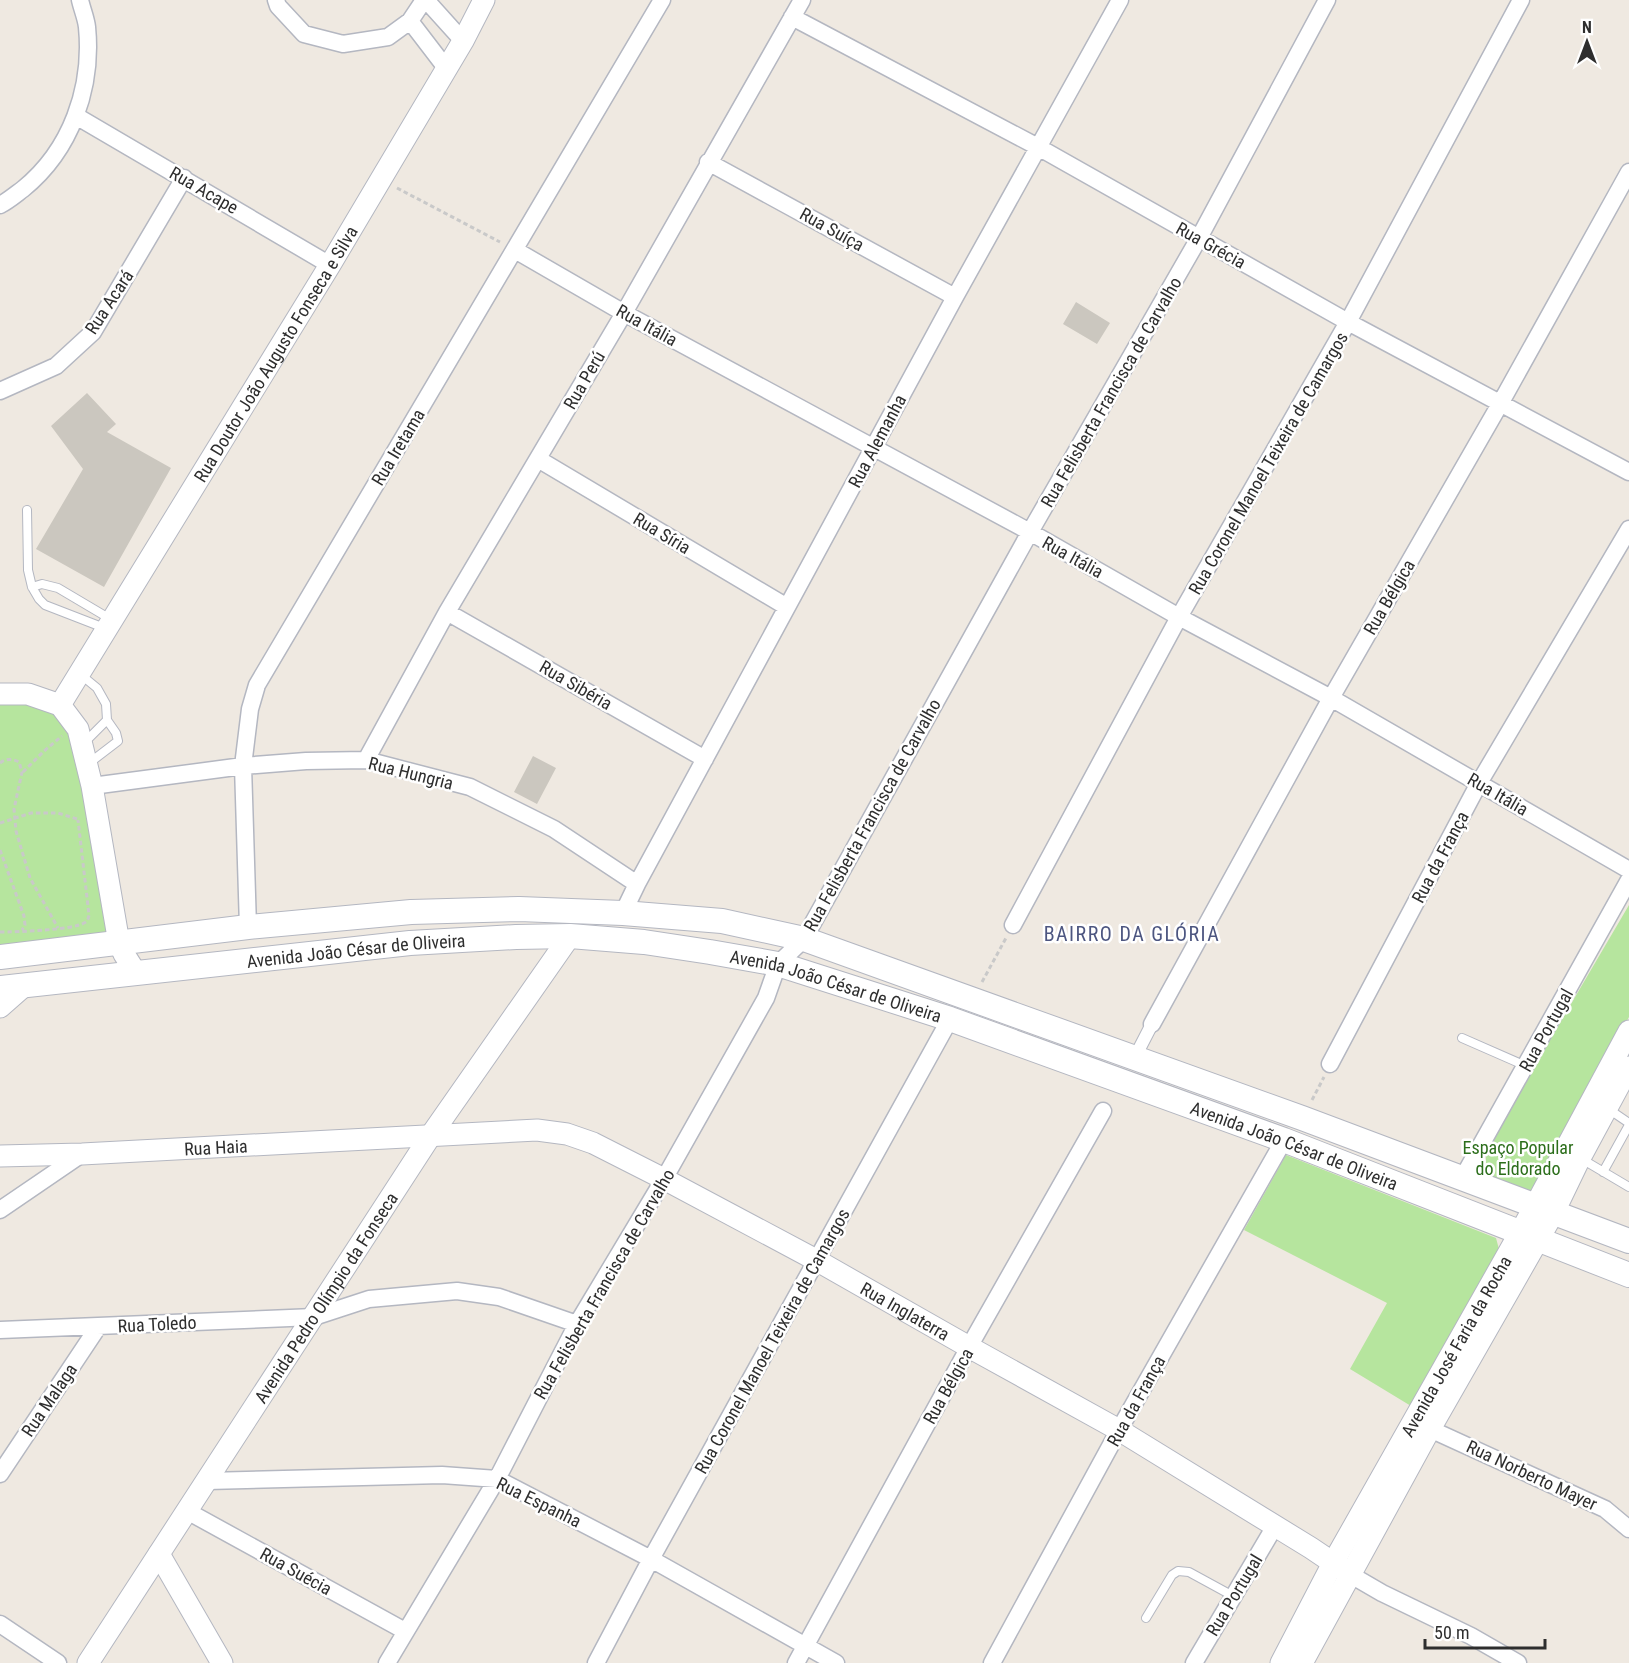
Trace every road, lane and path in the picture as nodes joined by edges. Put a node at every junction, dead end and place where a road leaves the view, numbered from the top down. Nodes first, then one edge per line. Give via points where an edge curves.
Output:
1 (80, 0) edge
2 (276, 0) edge
3 (425, 0) edge
4 (484, 0) edge
5 (662, 0) edge
6 (802, 0) edge
7 (1120, 0) edge
8 (1327, 0) edge
9 (1521, 0) edge
10 (792, 17) junction
11 (410, 21) junction
12 (463, 41) junction
13 (446, 68) junction
14 (76, 116) junction
15 (1038, 147) junction
16 (708, 162) junction
17 (1629, 172) edge
18 (184, 178) junction
19 (380, 179) junction
20 (0, 205) edge
21 (1199, 238) junction
22 (515, 250) junction
23 (330, 265) junction
24 (955, 297) junction
25 (624, 313) junction
26 (1348, 322) junction
27 (0, 391) edge
28 (1500, 404) junction
29 (874, 448) junction
30 (538, 459) junction
31 (1629, 472) edge
32 (27, 510) dead end
33 (1629, 529) edge
34 (1030, 532) junction
35 (32, 587) junction
36 (787, 607) junction
37 (447, 612) junction
38 (1179, 616) junction
39 (110, 624) junction
40 (79, 674) junction
41 (0, 689) edge
42 (1331, 698) junction
43 (60, 705) junction
44 (106, 720) junction
45 (78, 751) junction
46 (705, 759) junction
47 (366, 760) junction
48 (0, 763) edge
49 (243, 766) junction
50 (22, 772) junction
51 (1479, 783) junction
52 (92, 786) junction
53 (76, 809) dead end
54 (15, 818) junction
55 (78, 819) junction
56 (0, 823) edge
57 (0, 850) edge
58 (1, 856) edge
59 (1629, 870) edge
60 (1629, 880) edge
61 (637, 884) junction
62 (623, 913) junction
63 (1013, 925) joint
64 (248, 927) junction
65 (58, 928) junction
66 (22, 931) junction
67 (0, 932) edge
68 (570, 936) junction
69 (804, 939) junction
70 (119, 943) junction
71 (0, 957) edge
72 (778, 964) junction
73 (136, 973) junction
74 (818, 978) junction
75 (25, 985) junction
76 (0, 988) edge
77 (973, 1000) junction
78 (0, 1006) edge
79 (950, 1019) junction
80 (1152, 1024) joint
81 (1629, 1030) edge
82 (1462, 1038) dead end
83 (1134, 1059) junction
84 (1330, 1064) joint
85 (1526, 1066) junction
86 (1629, 1067) edge
87 (1607, 1108) junction
88 (1103, 1111) dead end
89 (1302, 1118) junction
90 (1629, 1124) edge
91 (431, 1135) junction
92 (1284, 1140) junction
93 (82, 1154) junction
94 (0, 1156) edge
95 (1580, 1158) junction
96 (1603, 1172) junction
97 (664, 1179) junction
98 (1462, 1179) junction
99 (1629, 1187) edge
100 (1544, 1209) junction
101 (0, 1210) edge
102 (1529, 1236) junction
103 (1629, 1241) edge
104 (816, 1260) junction
105 (1629, 1275) edge
106 (314, 1317) junction
107 (577, 1324) junction
108 (98, 1327) junction
109 (0, 1330) edge
110 (969, 1347) junction
111 (1430, 1429) junction
112 (1119, 1430) junction
113 (0, 1474) edge
114 (497, 1479) junction
115 (207, 1481) junction
116 (1605, 1509) junction
117 (187, 1510) junction
118 (1629, 1519) edge
119 (1275, 1526) junction
120 (1629, 1528) edge
121 (159, 1554) junction
122 (651, 1559) junction
123 (1333, 1563) junction
124 (1351, 1575) junction
125 (1233, 1596) junction
126 (1146, 1618) dead end
127 (0, 1624) edge
128 (405, 1631) junction
129 (806, 1645) junction
130 (58, 1663) edge
131 (88, 1663) edge
132 (222, 1663) edge
133 (387, 1663) edge
134 (596, 1663) edge
135 (796, 1663) edge
136 (836, 1663) edge
137 (992, 1663) edge
138 (1194, 1663) edge
139 (1281, 1663) edge
140 (1302, 1663) edge
141 (1518, 1663) edge

1 - 14 street via 87,26 87,72
2 - 11 street via 304,34 343,44 388,37
3 - 11 street
3 - 12 street
4 - 12 street, Rua Doutor João Augusto Fonseca e Silva
5 - 22 street, Rua Iretama
6 - 10 street, Rua Perú
7 - 15 street, Rua Alemanha
8 - 21 street, Rua Felisberta Francisca de Carvalho
9 - 26 street, Rua Coronel Manoel Teixeira de Camargos
10 - 15 street, Rua Grécia
10 - 16 street, Rua Perú
11 - 13 street
12 - 13 street, Rua Doutor João Augusto Fonseca e Silva
13 - 19 street, Rua Doutor João Augusto Fonseca e Silva
14 - 18 street, Rua Acape
14 - 20 street via 59,149 36,178
15 - 21 street, Rua Grécia
15 - 24 street, Rua Alemanha
16 - 24 street, Rua Suíça
16 - 25 street, Rua Perú
17 - 28 street, Rua Bélgica
18 - 23 street, Rua Acape
18 - 27 street, Rua Acará via 93,332 56,366
19 - 22 path
19 - 23 street, Rua Doutor João Augusto Fonseca e Silva
21 - 26 street, Rua Grécia
21 - 34 street, Rua Felisberta Francisca de Carvalho
22 - 25 street, Rua Itália
22 - 49 street, Rua Iretama via 257,685
23 - 39 street, Rua Doutor João Augusto Fonseca e Silva
24 - 29 street, Rua Alemanha
25 - 29 street, Rua Itália
25 - 30 street, Rua Perú
26 - 28 street, Rua Grécia
26 - 38 street, Rua Coronel Manoel Teixeira de Camargos
28 - 31 street, Rua Grécia
28 - 42 street, Rua Bélgica
29 - 34 street, Rua Itália
29 - 36 street, Rua Alemanha
30 - 36 street, Rua Síria
30 - 37 street, Rua Perú
32 - 35 lane
33 - 51 street, Rua da França
34 - 38 street, Rua Itália
34 - 69 street, Rua Felisberta Francisca de Carvalho
35 - 39 lane via 45,605
35 - 39 lane via 42,584 58,588
36 - 46 street, Rua Alemanha
37 - 46 street, Rua Sibéria
37 - 47 street, Rua Perú
38 - 42 street, Rua Itália
38 - 63 street, Rua Coronel Manoel Teixeira de Camargos
39 - 40 street, Rua Doutor João Augusto Fonseca e Silva
40 - 43 street, Rua Doutor João Augusto Fonseca e Silva
40 - 44 lane via 97,688 106,704
41 - 43 street
42 - 51 street, Rua Itália
42 - 80 street, Rua Bélgica
43 - 45 street via 78,729
44 - 45 lane
44 - 45 lane via 118,741
45 - 50 path via 63,735
45 - 52 street
46 - 61 street, Rua Alemanha
47 - 49 street, Rua Hungria
47 - 61 street, Rua Hungria via 470,788 554,829
48 - 50 path via 13,759 19,762
49 - 52 street, Rua Hungria
49 - 64 street, Rua Iretama
50 - 54 path
51 - 59 street, Rua Itália
51 - 84 street, Rua da França
52 - 70 street
53 - 55 path
54 - 55 path via 31,813 58,813
54 - 56 path
54 - 65 path via 30,878
55 - 65 path via 89,915 83,924
57 - 58 path
58 - 66 path via 24,916
60 - 85 street, Rua Portugal
61 - 62 street
62 - 64 main road, Avenida João César de Oliveira via 519,909 411,912
62 - 69 main road, Avenida João César de Oliveira via 722,921
63 - 77 path
64 - 70 main road, Avenida João César de Oliveira
65 - 66 path
66 - 67 path
68 - 72 main road, Avenida João César de Oliveira via 644,942
68 - 73 main road, Avenida João César de Oliveira via 410,943
68 - 91 street, Avenida Pedro Olímpio da Fonseca
69 - 72 street, Rua Felisberta Francisca de Carvalho
69 - 74 street via 804,956
69 - 77 main road, Avenida João César de Oliveira
70 - 71 main road, Avenida João César de Oliveira
70 - 73 street
72 - 74 main road, Avenida João César de Oliveira
72 - 97 street, Rua Felisberta Francisca de Carvalho via 766,999
73 - 75 main road, Avenida João César de Oliveira
74 - 79 main road, Avenida João César de Oliveira
75 - 76 main road, Avenida João César de Oliveira
75 - 78 street
77 - 83 main road, Avenida João César de Oliveira
79 - 92 main road, Avenida João César de Oliveira
79 - 104 street, Rua Coronel Manoel Teixeira de Camargos
80 - 83 street
81 - 100 street, Avenida José Faria da Rocha
82 - 85 lane
83 - 89 main road, Avenida João César de Oliveira
84 - 89 path
85 - 98 street, Rua Portugal
86 - 87 street, Avenida José Faria da Rocha
87 - 90 lane
87 - 95 street, Avenida José Faria da Rocha
88 - 110 street, Rua Bélgica
89 - 98 main road, Avenida João César de Oliveira
90 - 96 lane
91 - 93 street, Rua Haia
91 - 97 street, Rua Inglaterra via 537,1130 567,1134
91 - 106 street, Avenida Pedro Olímpio da Fonseca
92 - 102 main road, Avenida João César de Oliveira
92 - 112 street, Rua da França
93 - 94 street, Rua Haia
93 - 101 street
95 - 96 lane
95 - 100 street, Avenida José Faria da Rocha
96 - 99 lane
97 - 104 street, Rua Inglaterra
97 - 107 street, Rua Felisberta Francisca de Carvalho
98 - 100 main road, Avenida João César de Oliveira
100 - 102 street, Avenida José Faria da Rocha
100 - 103 main road, Avenida João César de Oliveira
102 - 105 main road, Avenida João César de Oliveira
102 - 111 street, Avenida José Faria da Rocha
102 - 123 street, Avenida José Faria da Rocha
104 - 110 street, Rua Inglaterra
104 - 122 street, Rua Coronel Manoel Teixeira de Camargos
106 - 107 street, Rua Toledo via 369,1299 458,1291 499,1297
106 - 108 street, Rua Toledo
106 - 115 street, Avenida Pedro Olímpio da Fonseca
107 - 114 street, Rua Felisberta Francisca de Carvalho
108 - 109 street, Rua Toledo
108 - 113 street, Rua Malaga
110 - 112 street, Rua Inglaterra
110 - 129 street, Rua Bélgica
111 - 116 street, Rua Norberto Mayer
111 - 124 street, Avenida José Faria da Rocha
112 - 119 street, Rua Inglaterra
112 - 137 street, Rua da França
114 - 115 street, Rua Espanha via 442,1475
114 - 122 street, Rua Espanha
114 - 128 street, Rua Felisberta Francisca de Carvalho
115 - 117 street, Avenida Pedro Olímpio da Fonseca
116 - 118 street
116 - 120 street, Rua Norberto Mayer
117 - 121 street, Avenida Pedro Olímpio da Fonseca
117 - 128 street, Rua Suécia
119 - 123 street, Rua Inglaterra
119 - 125 street, Rua Portugal
121 - 131 street, Avenida Pedro Olímpio da Fonseca
121 - 132 street
122 - 129 street, Rua Espanha
122 - 134 street, Rua Coronel Manoel Teixeira de Camargos
123 - 124 street, Rua Inglaterra
123 - 139 street, Avenida José Faria da Rocha
124 - 140 street, Avenida José Faria da Rocha
124 - 141 street
125 - 126 lane via 1189,1572 1178,1571
125 - 138 street, Rua Portugal
127 - 130 street
128 - 133 street, Rua Felisberta Francisca de Carvalho
129 - 135 street, Rua Bélgica
129 - 136 street, Rua Espanha

